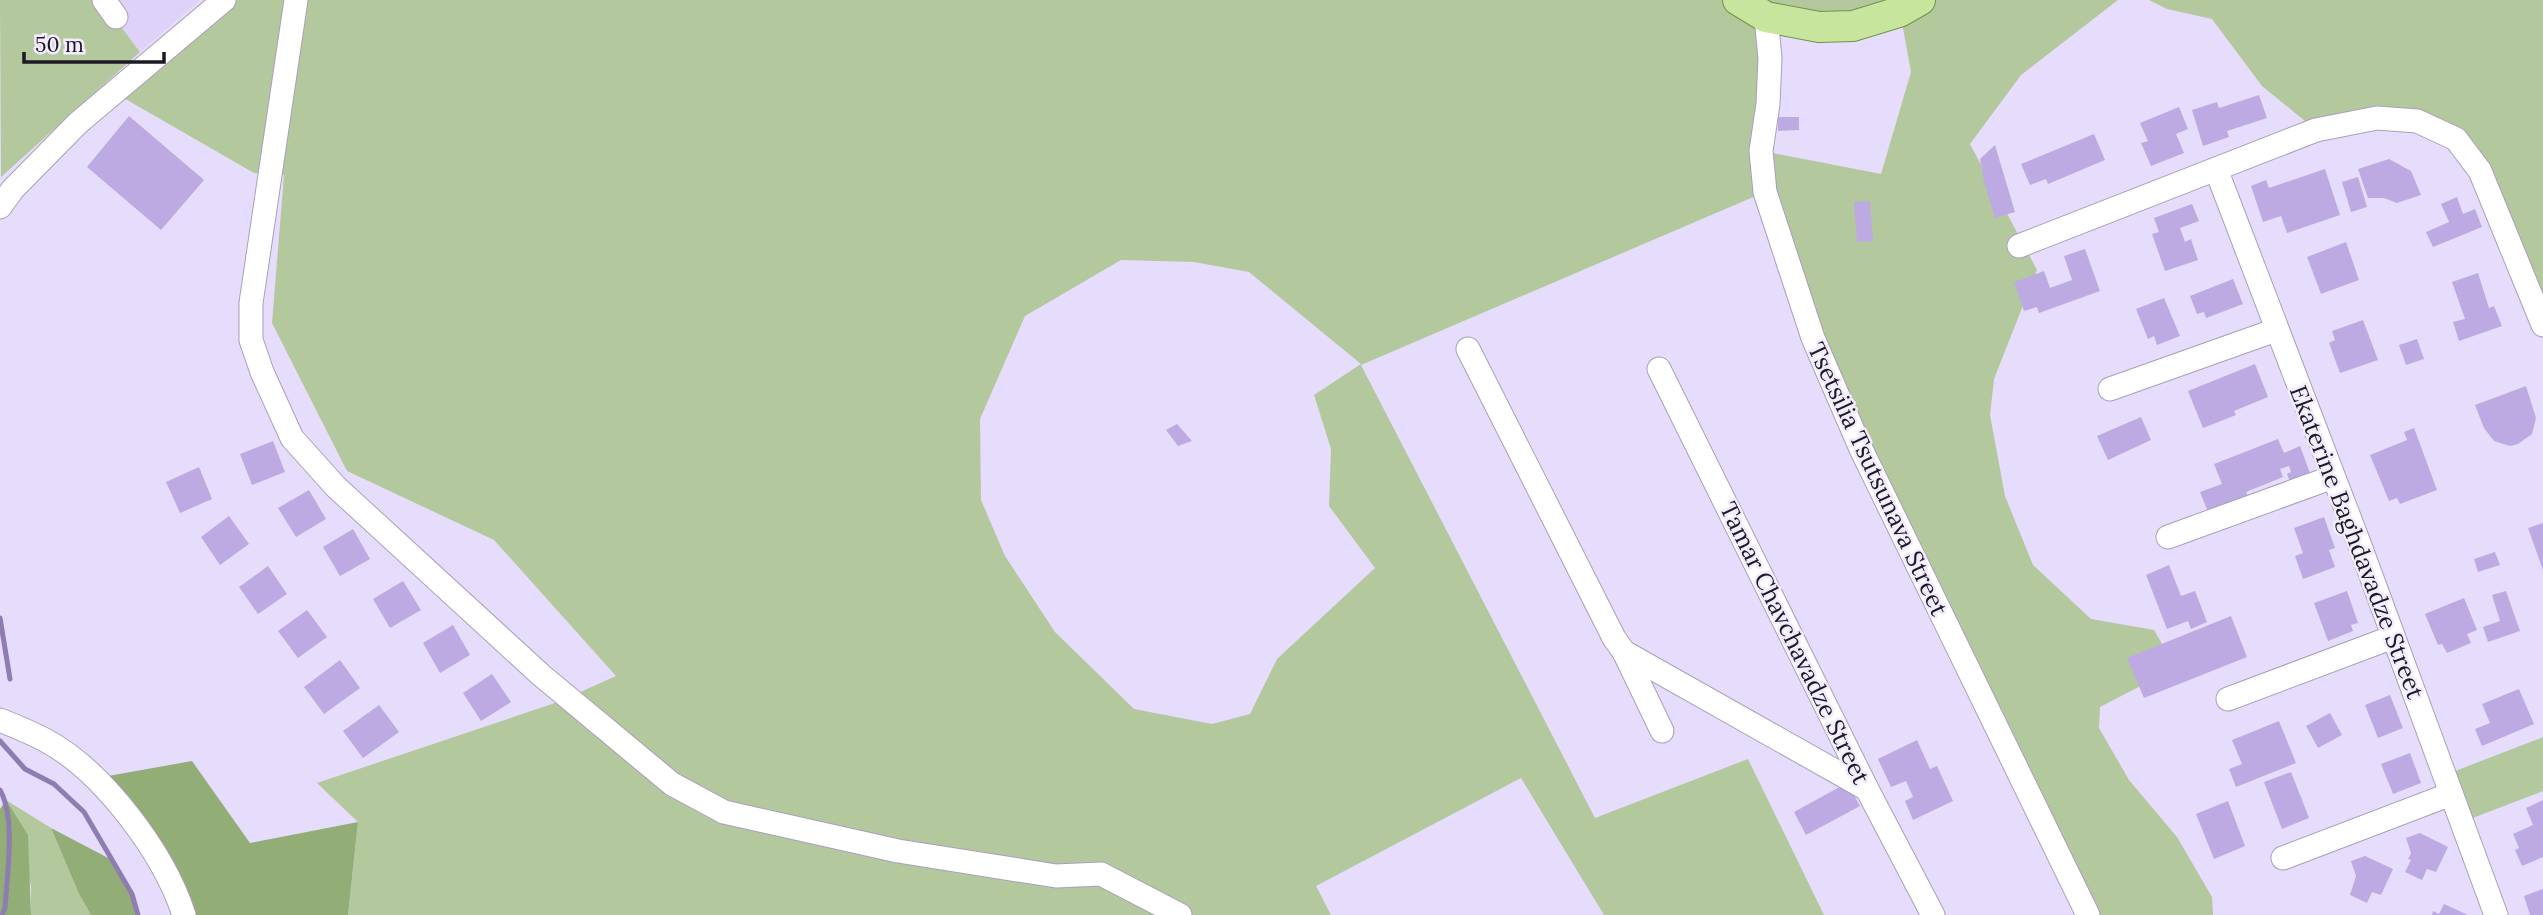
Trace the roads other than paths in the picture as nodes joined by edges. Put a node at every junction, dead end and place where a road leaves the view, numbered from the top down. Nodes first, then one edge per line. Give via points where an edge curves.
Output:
1 (224, 0) edge
2 (296, 0) edge
3 (1738, 0) edge
4 (1920, 0) edge
5 (1766, 17) junction
6 (2216, 169) junction
7 (0, 207) edge
8 (2019, 246) dead end
9 (2543, 325) edge
10 (2276, 330) junction
11 (1468, 349) dead end
12 (1659, 369) dead end
13 (2109, 389) dead end
14 (2333, 477) junction
15 (2168, 537) dead end
16 (2393, 637) junction
17 (1624, 652) junction
18 (2228, 699) dead end
19 (0, 720) edge
20 (1662, 731) dead end
21 (1867, 789) junction
22 (2451, 794) junction
23 (2283, 858) dead end
24 (184, 915) edge
25 (1180, 915) edge
26 (1933, 915) edge
27 (2088, 915) edge
28 (2496, 915) edge

1 - 7 street via 78,123
2 - 25 street via 251,303 251,340 292,438 336,487 568,698 672,784 724,812 898,851 1056,876 1101,874
3 - 5 main road
4 - 5 main road via 1899,12 1853,26 1819,27
5 - 27 street, Tsetsilia Tsutsunava Street via 1770,58 1761,151 1765,192 1813,338 1896,521
6 - 8 street
6 - 9 street via 2316,130 2376,118 2417,121 2456,139 2480,171
6 - 10 street, Ekaterine Baghdavadze Street
10 - 13 street
10 - 14 street, Ekaterine Baghdavadze Street
11 - 17 street
12 - 21 street, Tamar Chavchavadze Street
14 - 15 street
14 - 16 street, Ekaterine Baghdavadze Street
16 - 18 street
16 - 22 street, Ekaterine Baghdavadze Street
17 - 20 street
17 - 21 street
19 - 24 street via 47,741 97,778 147,841
21 - 26 street, Tamar Chavchavadze Street
22 - 23 street
22 - 28 street, Ekaterine Baghdavadze Street

